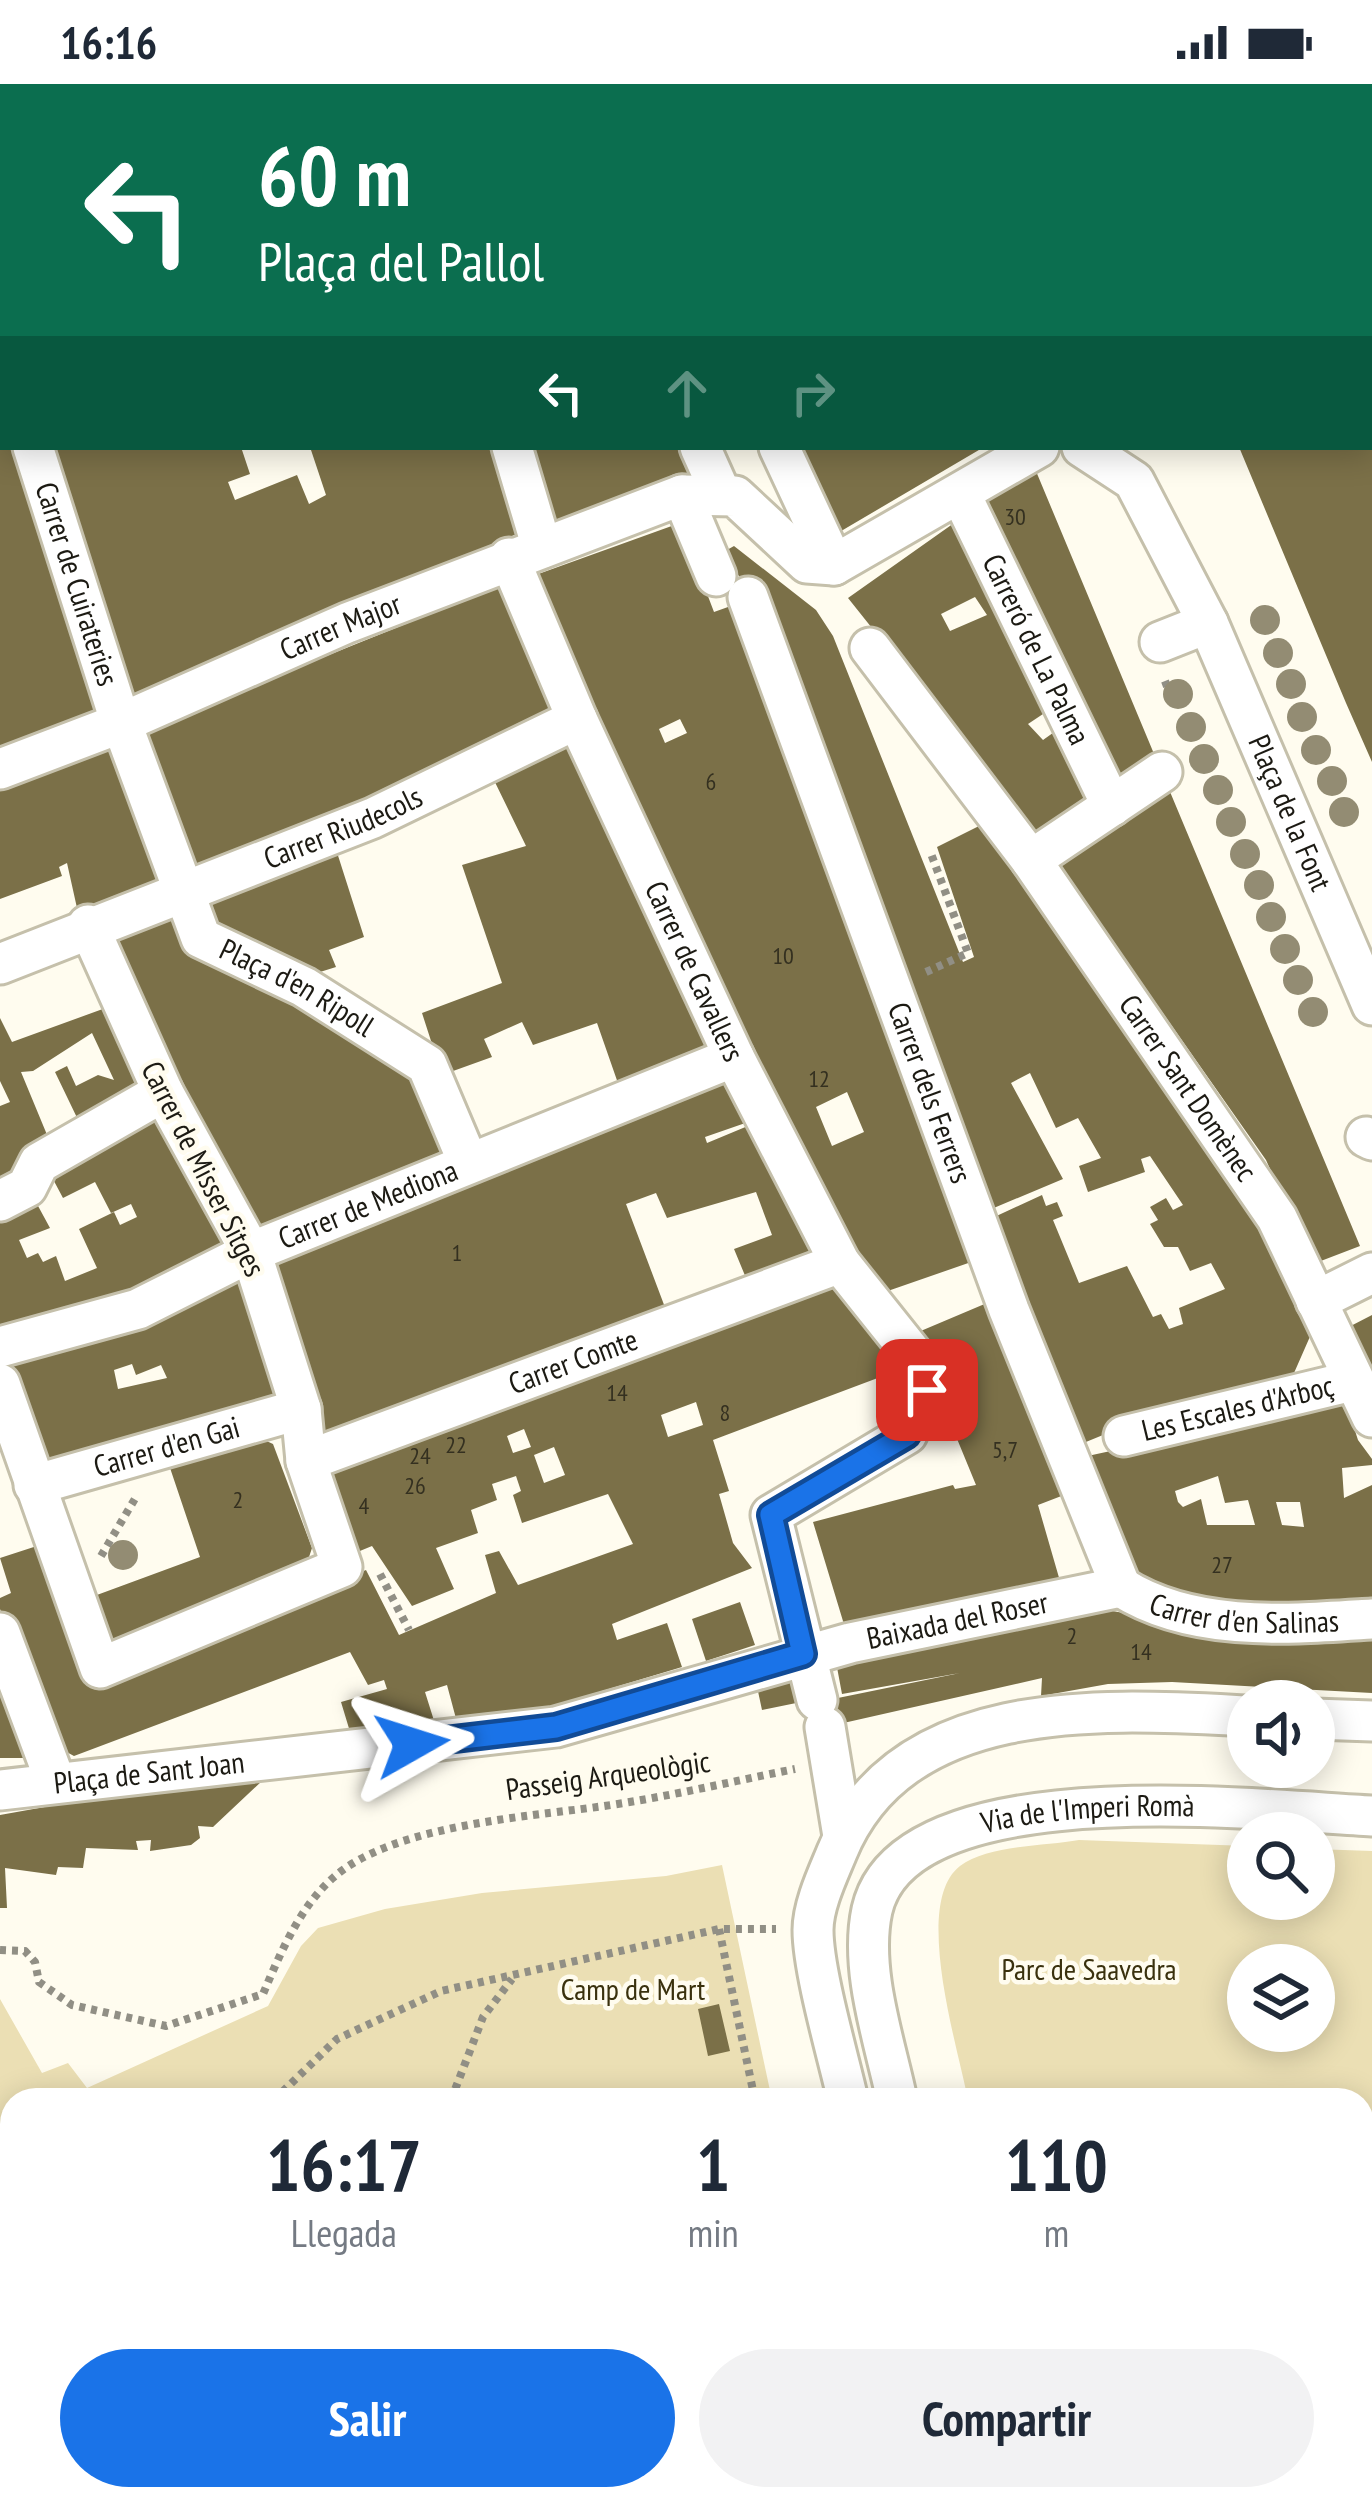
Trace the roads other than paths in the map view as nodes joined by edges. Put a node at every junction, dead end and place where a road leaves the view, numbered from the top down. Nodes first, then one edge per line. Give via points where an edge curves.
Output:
1 (34, 450) edge
2 (512, 450) edge
3 (700, 450) edge
4 (1034, 450) edge
5 (1087, 450) edge
6 (782, 454) edge
7 (960, 493) junction
8 (701, 495) junction
9 (525, 553) junction
10 (833, 565) junction
11 (1208, 623) junction
12 (1160, 642) dead end
13 (870, 648) dead end
14 (577, 719) junction
15 (121, 723) junction
16 (0, 769) edge
17 (1162, 772) dead end
18 (1112, 806) junction
19 (1031, 860) junction
20 (187, 894) junction
21 (94, 923) junction
22 (0, 964) edge
23 (1372, 1005) edge
24 (734, 1057) junction
25 (163, 1092) junction
26 (468, 1162) junction
27 (0, 1201) edge
28 (251, 1252) junction
29 (840, 1263) junction
30 (1372, 1273) edge
31 (1316, 1300) junction
32 (0, 1347) edge
33 (1352, 1381) junction
34 (0, 1384) edge
35 (301, 1409) junction
36 (1372, 1417) edge
37 (1124, 1436) dead end
38 (306, 1460) junction
39 (34, 1485) junction
40 (1121, 1587) junction
41 (1372, 1619) edge
42 (0, 1633) edge
43 (803, 1654) junction
44 (1227, 1715) edge
45 (1335, 1720) edge
46 (1372, 1721) edge
47 (300, 1753) joint
48 (56, 1783) junction
49 (0, 1790) edge
50 (1372, 1816) edge
51 (843, 1837) junction
52 (845, 2088) edge
53 (894, 2088) edge

1 - 15 street, Carrer de Cuirateries
2 - 9 street, Carrer de Cavallers
3 - 8 street, Carrer dels Ferrers
4 - 7 street
5 - 11 street, Plaça de la Font via 1134,481
6 - 10 street
7 - 10 street
7 - 18 street, Carreró de La Palma
8 - 9 street, Carrer Major
8 - 10 street via 752,506 807,562
8 - 40 street, Carrer dels Ferrers
9 - 14 street, Carrer de Cavallers
9 - 15 street, Carrer Major
11 - 12 street
11 - 23 street, Plaça de la Font
13 - 19 street, Carrer Sant Domènec
14 - 20 street, Carrer Riudecols via 373,818
14 - 24 street, Carrer de Cavallers
15 - 16 street, Carrer Major
15 - 20 street, Carrer de Cuirateries
17 - 18 street
18 - 19 street
19 - 31 street, Carrer Sant Domènec via 1277,1218
20 - 21 street, Carrer Riudecols
20 - 26 street, Plaça d'en Ripoll via 201,938 304,987 427,1065
21 - 22 street, Carrer Riudecols
21 - 25 street, Carrer de Misser Sitges via 119,1001
24 - 26 street, Carrer de Mediona
24 - 29 street, Carrer de Cavallers
25 - 27 street via 39,1163 27,1187
25 - 28 street, Carrer de Misser Sitges
26 - 28 street, Carrer de Mediona
28 - 32 street, Carrer de Mediona via 138,1309
28 - 35 street, Carrer de Misser Sitges
29 - 38 street, Carrer Comte
29 - 43 street, Carrer de Cavallers via 919,1362 927,1390 907,1435 771,1515
30 - 31 street
31 - 33 street, Carrer Sant Domènec
33 - 36 street
33 - 37 street, Les Escales d'Arboç
34 - 39 street
35 - 38 street, Carrer de Misser Sitges
35 - 39 street, Carrer d'en Gai
38 - 39 street, Carrer de Misser Sitges via 343,1567 100,1668
40 - 41 street, Carrer d'en Salinas via 1142,1600 1265,1624
40 - 43 street, Baixada del Roser
42 - 48 street
43 - 47 street, Baixada del Roser via 556,1727
43 - 51 street
44 - 51 street via 1106,1709 988,1729 917,1753 865,1797
45 - 46 street
47 - 48 street, Plaça de Sant Joan
48 - 49 street, Plaça de Sant Joan
50 - 53 street, Via de l'Imperi Romà via 1072,1808 991,1820 888,1871 870,1937
51 - 52 street via 812,1929

